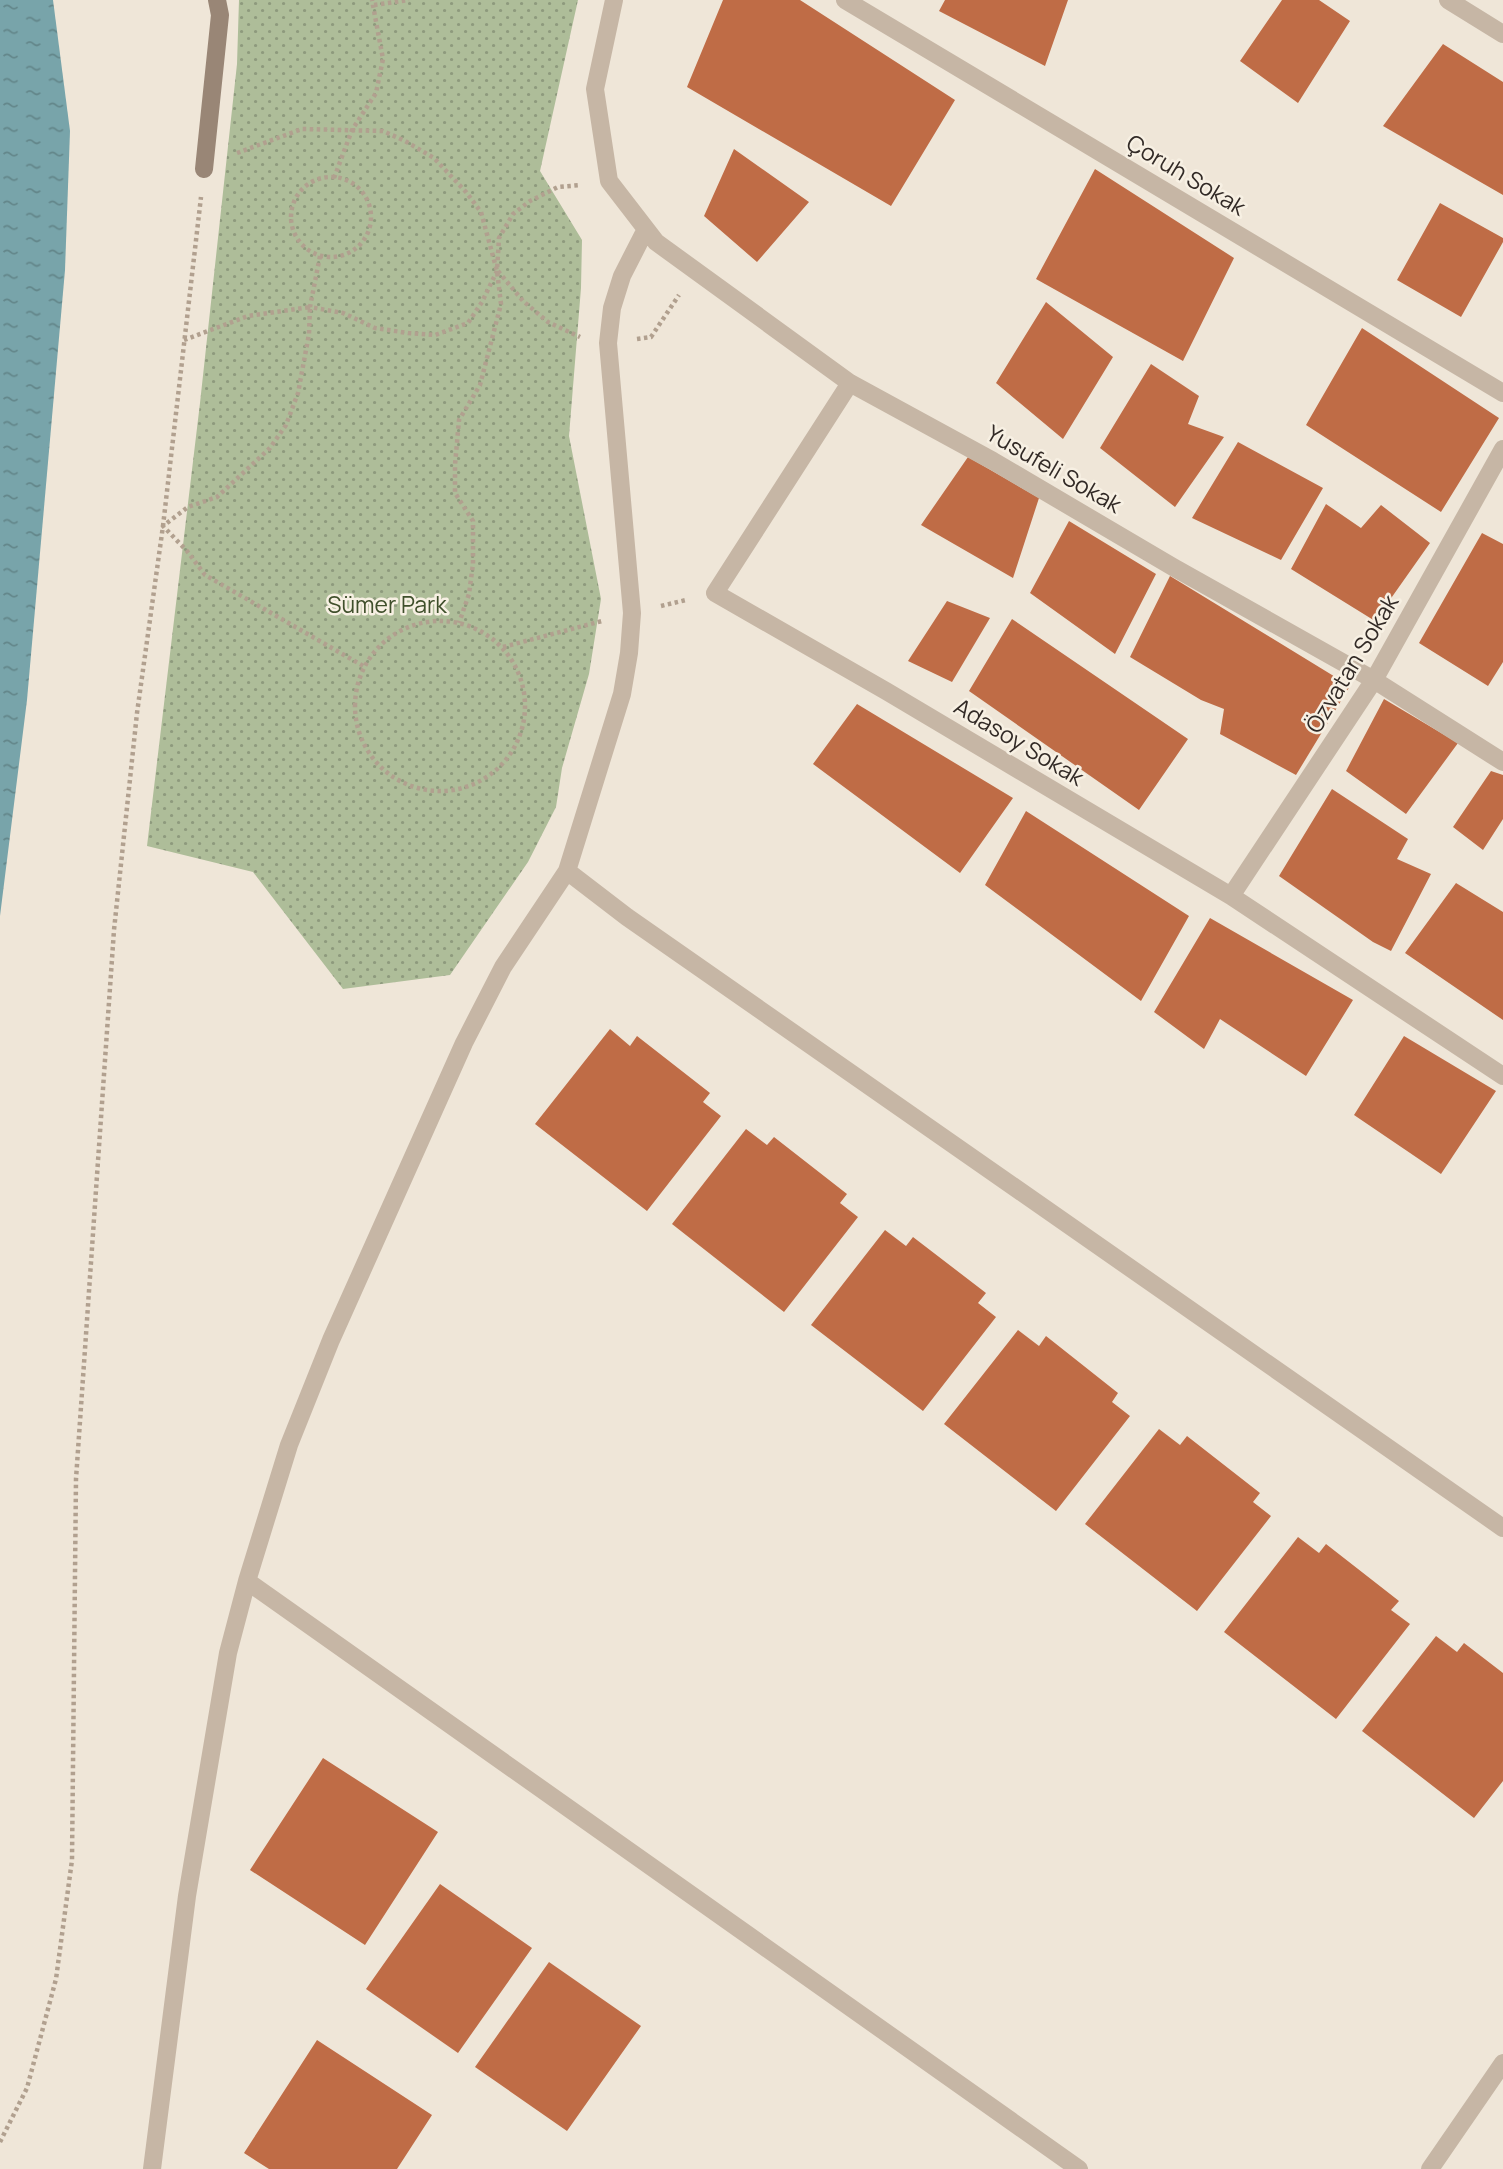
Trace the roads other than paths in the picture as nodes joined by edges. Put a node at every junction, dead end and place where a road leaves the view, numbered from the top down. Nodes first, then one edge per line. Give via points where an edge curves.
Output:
1 (217, 0) edge
2 (614, 0) edge
3 (845, 0) edge
4 (1448, 0) edge
5 (1503, 34) edge
6 (204, 169) road end
7 (646, 229) junction
8 (850, 383) junction
9 (1503, 393) edge
10 (1503, 449) edge
11 (1374, 680) junction
12 (1503, 762) edge
13 (567, 871) junction
14 (1231, 896) junction
15 (1503, 1076) edge
16 (1503, 1528) edge
17 (247, 1581) junction
18 (1503, 2063) edge
19 (152, 2169) edge
20 (1079, 2169) edge
21 (1430, 2169) edge

1 - 6 street via 220,15
2 - 7 street, Yusufeli Sokak via 595,89 609,181
3 - 9 street, Çoruh Sokak
4 - 5 street
7 - 8 street, Yusufeli Sokak via 656,242
7 - 13 street via 622,276 608,343 632,613 629,653 622,694
8 - 11 street, Yusufeli Sokak
8 - 14 street, Adasoy Sokak via 715,593
10 - 11 street, Özvatan Sokak
11 - 12 street, Yusufeli Sokak
11 - 14 street, Özvatan Sokak
13 - 16 street
13 - 17 street via 503,967 459,1055 331,1340 289,1445
14 - 15 street, Adasoy Sokak
17 - 19 street via 228,1653 187,1896
17 - 20 street
18 - 21 street

